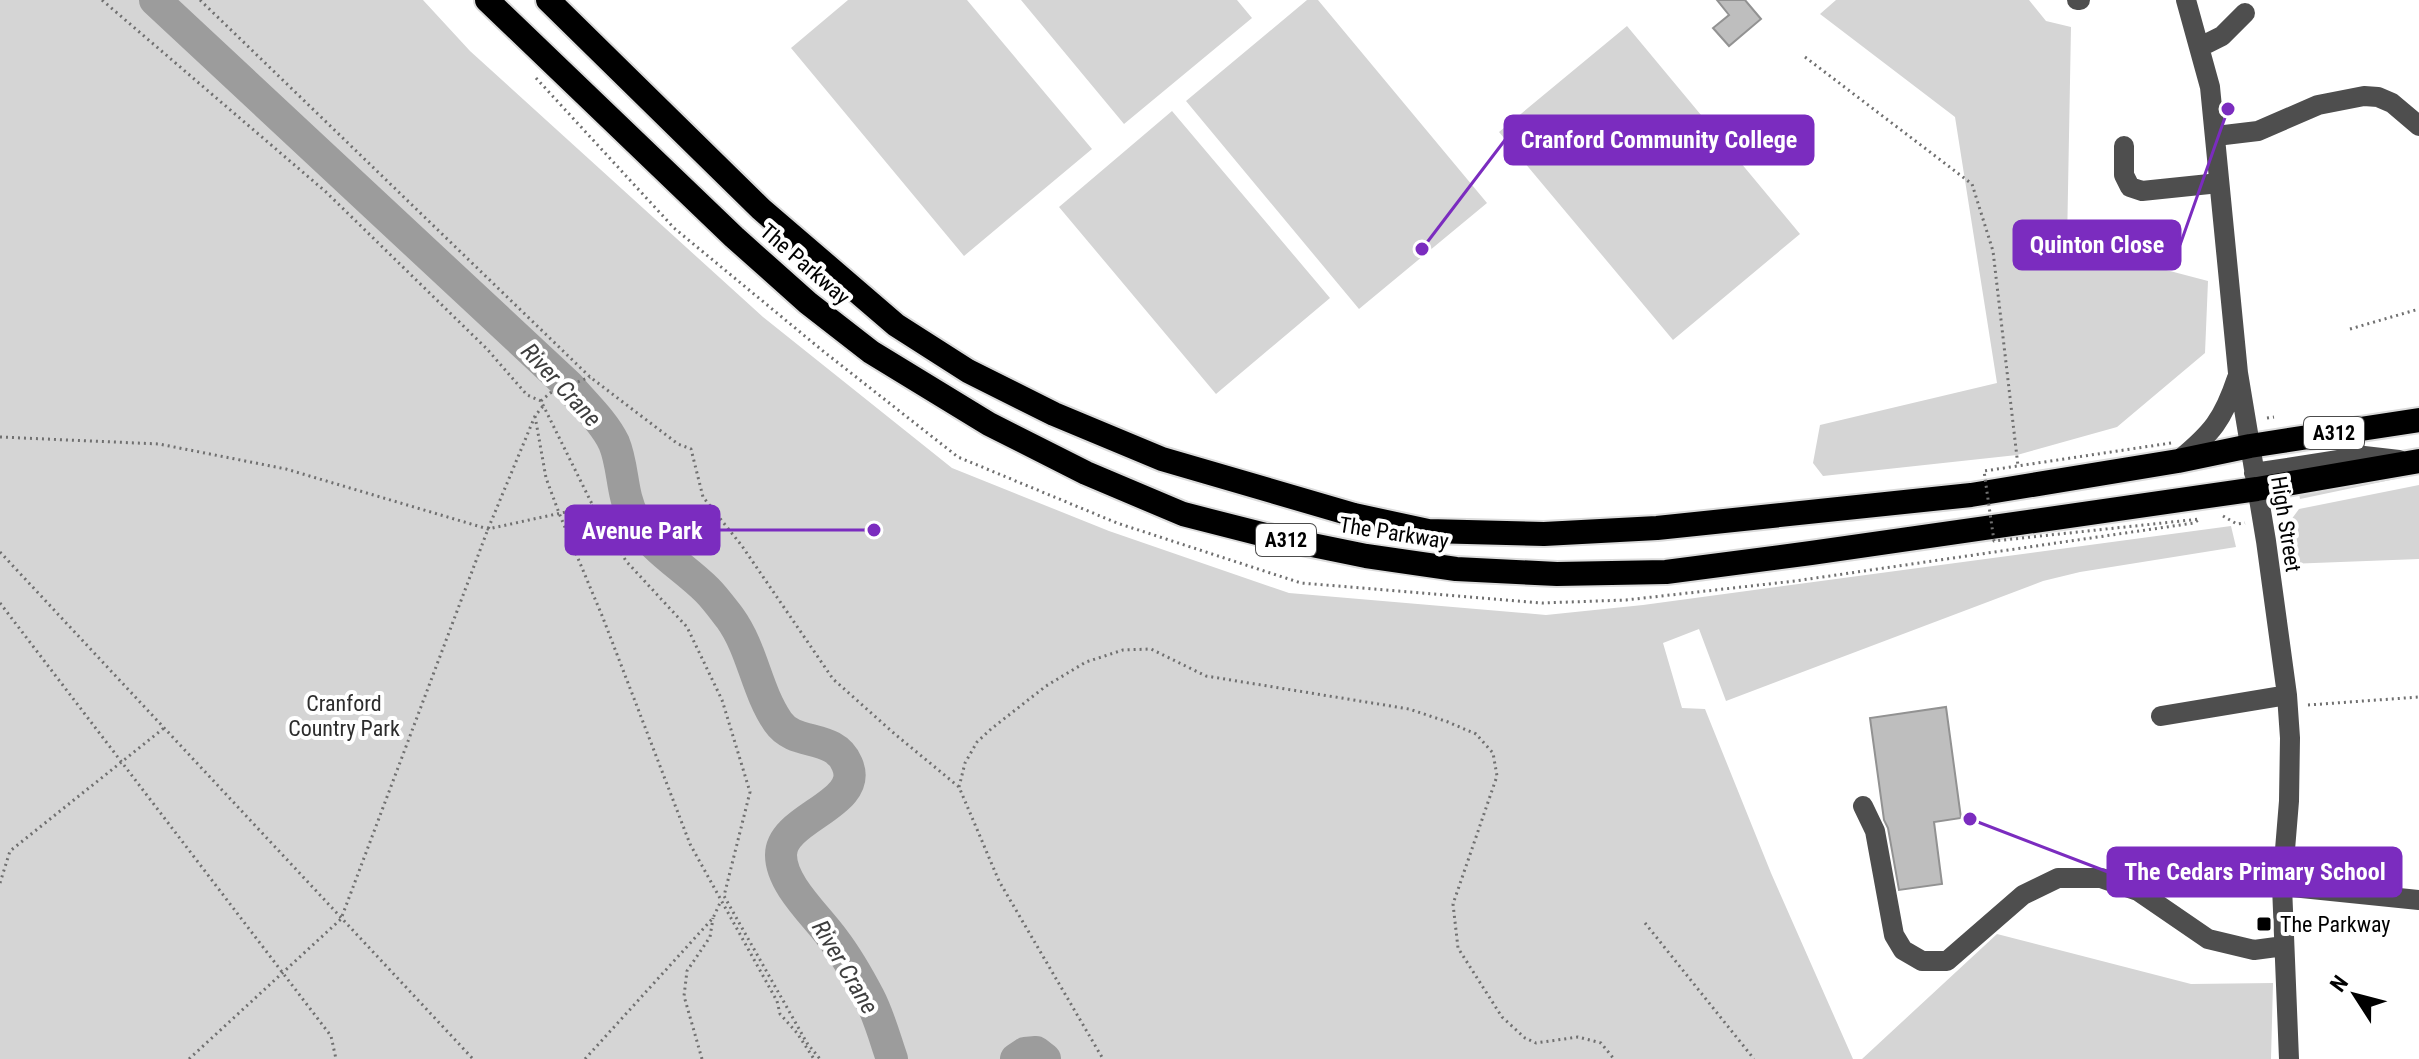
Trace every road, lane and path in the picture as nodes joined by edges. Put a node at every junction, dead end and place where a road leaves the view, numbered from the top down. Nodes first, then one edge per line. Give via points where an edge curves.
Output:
1 (102, 0) edge
2 (200, 0) edge
3 (487, 0) edge
4 (548, 0) edge
5 (2186, 0) edge
6 (2245, 13) dead end
7 (2200, 47) junction
8 (1805, 57) dead end
9 (535, 77) dead end
10 (2419, 126) edge
11 (2216, 136) junction
12 (2124, 146) dead end
13 (2219, 183) junction
14 (2419, 309) edge
15 (2350, 329) dead end
16 (2238, 373) junction
17 (590, 377) junction
18 (542, 404) junction
19 (535, 416) junction
20 (2274, 417) dead end
21 (2267, 418) dead end
22 (2419, 420) edge
23 (0, 437) edge
24 (2250, 446) junction
25 (2175, 452) junction
26 (2417, 462) edge
27 (2018, 466) junction
28 (2256, 481) junction
29 (593, 506) junction
30 (559, 513) junction
31 (2200, 519) junction
32 (2245, 523) dead end
33 (488, 529) junction
34 (0, 552) edge
35 (0, 603) edge
36 (2419, 697) edge
37 (2288, 701) junction
38 (2161, 716) dead end
39 (164, 728) junction
40 (122, 761) junction
41 (959, 787) junction
42 (1863, 806) dead end
43 (0, 861) edge
44 (7, 862) junction
45 (0, 883) edge
46 (2282, 886) junction
47 (724, 896) junction
48 (2419, 900) edge
49 (721, 902) junction
50 (713, 918) junction
51 (341, 919) junction
52 (1645, 923) dead end
53 (2284, 946) junction
54 (283, 972) junction
55 (189, 1059) edge
56 (336, 1059) edge
57 (473, 1059) edge
58 (585, 1059) edge
59 (702, 1059) edge
60 (814, 1059) edge
61 (820, 1059) edge
62 (1103, 1059) edge
63 (1614, 1059) edge
64 (1754, 1059) edge
65 (2289, 1059) edge

1 - 18 path via 326,192 527,395
2 - 17 path
3 - 28 highway, The Parkway / A312 via 734,237 871,352 989,424 1183,514 1366,556 1456,569 1666,572
4 - 25 highway, The Parkway / A312 via 772,219 896,325 968,371 1162,459 1354,515 1428,531 1544,534 1657,528 1971,495
5 - 7 street, High Street
6 - 7 street via 2222,36
7 - 11 street, High Street
8 - 27 path via 1972,184 1993,251
9 - 31 path via 674,228 958,457 1117,523 1301,583 1542,603 1626,600 1795,581
10 - 11 street via 2392,103 2364,96 2318,105 2258,131
11 - 13 street, High Street
12 - 13 street via 2124,175 2130,187 2142,191
13 - 16 street, High Street
14 - 15 path
16 - 24 street, High Street
16 - 25 street via 2220,420 2197,446
17 - 18 path via 550,393
17 - 41 path via 691,449 703,497 833,679
18 - 19 path
18 - 29 path
19 - 30 path via 546,478
19 - 33 path
20 - 21 path
22 - 24 highway, The Parkway / A312
23 - 33 path via 159,444 286,469
24 - 25 highway, The Parkway / A312
24 - 28 street, High Street
25 - 27 path, bridge
26 - 28 highway, The Parkway / A312
27 - 31 path, bridge via 1984,471 1994,541
28 - 37 street, High Street
29 - 30 path
29 - 47 path via 626,561 687,627 722,700 750,792
30 - 33 path
30 - 49 path via 690,844
31 - 32 path via 2224,516
33 - 51 path
34 - 39 path
35 - 40 path
36 - 37 path
37 - 38 street
37 - 46 street, High Street via 2289,801
39 - 40 path
39 - 51 path
40 - 44 path via 10,851
40 - 54 path
41 - 62 path via 999,881
41 - 63 path via 965,763 991,729 1086,662 1123,650 1151,649 1206,676 1409,709 1448,722 1476,734 1493,753 1497,776 1453,904 1458,948 1502,1017 1525,1038 1536,1043 1578,1037 1601,1043
42 - 53 street via 1875,831 1894,935 1903,950 1922,961 1947,961 2023,895 2058,878 2101,878 2138,891 2208,939 2254,950
43 - 44 path
44 - 45 path
46 - 48 street
46 - 53 street, High Street
47 - 49 path
47 - 61 path
49 - 50 path
49 - 60 path via 780,1014
50 - 58 path
50 - 59 path via 710,937 687,971 684,996
51 - 54 path
51 - 57 path
52 - 64 path
53 - 65 street, High Street
54 - 55 path
54 - 56 path via 331,1036

